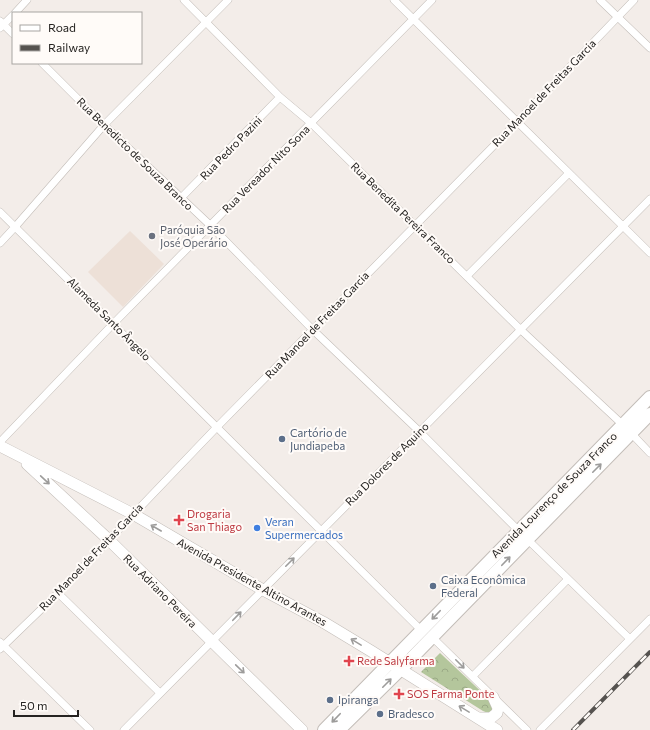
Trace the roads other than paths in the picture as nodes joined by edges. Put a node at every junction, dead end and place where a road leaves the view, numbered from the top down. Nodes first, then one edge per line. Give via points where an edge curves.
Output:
1 (27, 0) edge
2 (184, 0) edge
3 (228, 0) edge
4 (394, 0) edge
5 (432, 0) edge
6 (600, 0) edge
7 (634, 0) edge
8 (16, 12) edge
9 (12, 16) edge
10 (617, 16) junction
11 (413, 19) junction
12 (207, 22) junction
13 (1, 24) edge
14 (12, 33) edge
15 (650, 48) edge
16 (43, 64) edge
17 (280, 97) junction
18 (517, 122) junction
19 (311, 123) junction
20 (104, 125) junction
21 (569, 173) junction
22 (182, 198) junction
23 (650, 199) edge
24 (0, 212) edge
25 (414, 225) junction
26 (210, 226) junction
27 (16, 227) junction
28 (623, 227) junction
29 (0, 243) edge
30 (650, 254) edge
31 (467, 276) junction
32 (113, 324) junction
33 (313, 330) junction
34 (522, 330) junction
35 (650, 397) edge
36 (650, 414) edge
37 (217, 427) junction
38 (627, 429) junction
39 (419, 431) junction
40 (0, 442) edge
41 (0, 446) edge
42 (650, 453) edge
43 (16, 454) junction
44 (133, 514) junction
45 (321, 531) junction
46 (523, 535) junction
47 (108, 540) junction
48 (568, 579) junction
49 (263, 590) junction
50 (58, 593) junction
51 (650, 619) edge
52 (421, 630) junction
53 (432, 637) junction
54 (630, 639) junction
55 (212, 642) junction
56 (1, 646) edge
57 (390, 662) junction
58 (401, 669) junction
59 (472, 676) junction
60 (160, 693) junction
61 (493, 697) junction
62 (480, 718) junction
63 (90, 730) edge
64 (124, 730) edge
65 (302, 730) edge
66 (324, 730) edge
67 (340, 730) edge
68 (497, 730) edge
69 (527, 730) edge
70 (540, 730) edge

1 - 8 street
2 - 12 street, Rua Benedita Pereira Franco
3 - 12 street
4 - 11 street
5 - 11 street, Rua Vereador Nito Sona
6 - 10 street
7 - 10 street, Rua Manoel de Freitas Garcia
9 - 13 street
10 - 15 street
10 - 18 street, Rua Manoel de Freitas Garcia
11 - 18 street
11 - 19 street, Rua Vereador Nito Sona
12 - 17 street, Rua Benedita Pereira Franco
12 - 20 street
13 - 14 street
16 - 20 street, Rua Benedicto de Souza Branco
17 - 19 street, Rua Benedita Pereira Franco
17 - 22 street, Rua Pedro Pazini
18 - 21 street
18 - 25 street, Rua Manoel de Freitas Garcia
19 - 25 street, Rua Benedita Pereira Franco
19 - 26 street, Rua Vereador Nito Sona
20 - 22 street, Rua Benedicto de Souza Branco
20 - 27 street
21 - 28 street
21 - 31 street
22 - 26 street, Rua Benedicto de Souza Branco
23 - 28 street, Rua Dolores de Aquino
24 - 27 street, Alameda Santo Ângelo
25 - 31 street, Rua Benedita Pereira Franco
25 - 33 street, Rua Manoel de Freitas Garcia
26 - 32 street, Rua Vereador Nito Sona
26 - 33 street, Rua Benedicto de Souza Branco
27 - 29 street
27 - 32 street, Alameda Santo Ângelo
28 - 30 street
28 - 34 street, Rua Dolores de Aquino
31 - 34 street, Rua Benedita Pereira Franco
32 - 37 street, Alameda Santo Ângelo
32 - 40 street, Rua Vereador Nito Sona
33 - 37 street, Rua Manoel de Freitas Garcia
33 - 39 street, Rua Benedicto de Souza Branco
34 - 38 street, Rua Benedita Pereira Franco
34 - 39 street, Rua Dolores de Aquino
35 - 38 highway, Avenida Lourenço de Souza Franco
36 - 38 highway, Avenida Lourenço de Souza Franco
37 - 44 street, Rua Manoel de Freitas Garcia
37 - 45 street, Alameda Santo Ângelo
38 - 42 street, Rua Benedita Pereira Franco
38 - 46 highway, Avenida Lourenço de Souza Franco
39 - 45 street, Rua Dolores de Aquino
39 - 46 street, Rua Benedicto de Souza Branco
41 - 43 main road, Avenida Presidente Altino Arantes
43 - 44 main road, Avenida Presidente Altino Arantes
43 -> 47 main road, Rua Adriano Pereira
44 - 47 street, Rua Manoel de Freitas Garcia
49 -> 44 main road, Avenida Presidente Altino Arantes
49 -> 45 street, Rua Dolores de Aquino
45 - 52 street, Alameda Santo Ângelo
46 - 48 street, Rua Benedicto de Souza Branco
46 -> 52 highway, Avenida Lourenço de Souza Franco
53 -> 46 highway, Avenida Lourenço de Souza Franco
47 - 50 street, Rua Manoel de Freitas Garcia
47 - 55 main road, Rua Adriano Pereira
48 - 54 street, Rua Benedicto de Souza Branco
48 - 59 street
55 -> 49 street, Rua Dolores de Aquino
57 -> 49 main road, Avenida Presidente Altino Arantes
50 - 56 street, Rua Manoel de Freitas Garcia
50 - 60 street
51 - 54 street
52 - 57 highway, Avenida Lourenço de Souza Franco
53 - 58 highway, Avenida Lourenço de Souza Franco
53 -> 59 street
54 - 70 street
55 - 60 street, Rua Dolores de Aquino
55 -> 65 main road, Rua Adriano Pereira
56 - 63 street
57 - 58 main road, Avenida Presidente Altino Arantes
57 -> 66 highway, Avenida Lourenço de Souza Franco
62 -> 58 main road, Avenida Presidente Altino Arantes
67 -> 58 highway, Avenida Lourenço de Souza Franco
59 - 61 street
60 - 64 street, Rua Dolores de Aquino
61 - 62 main road via 498,708 497,713 491,718
61 - 69 street
62 - 68 main road, Avenida Presidente Altino Arantes

